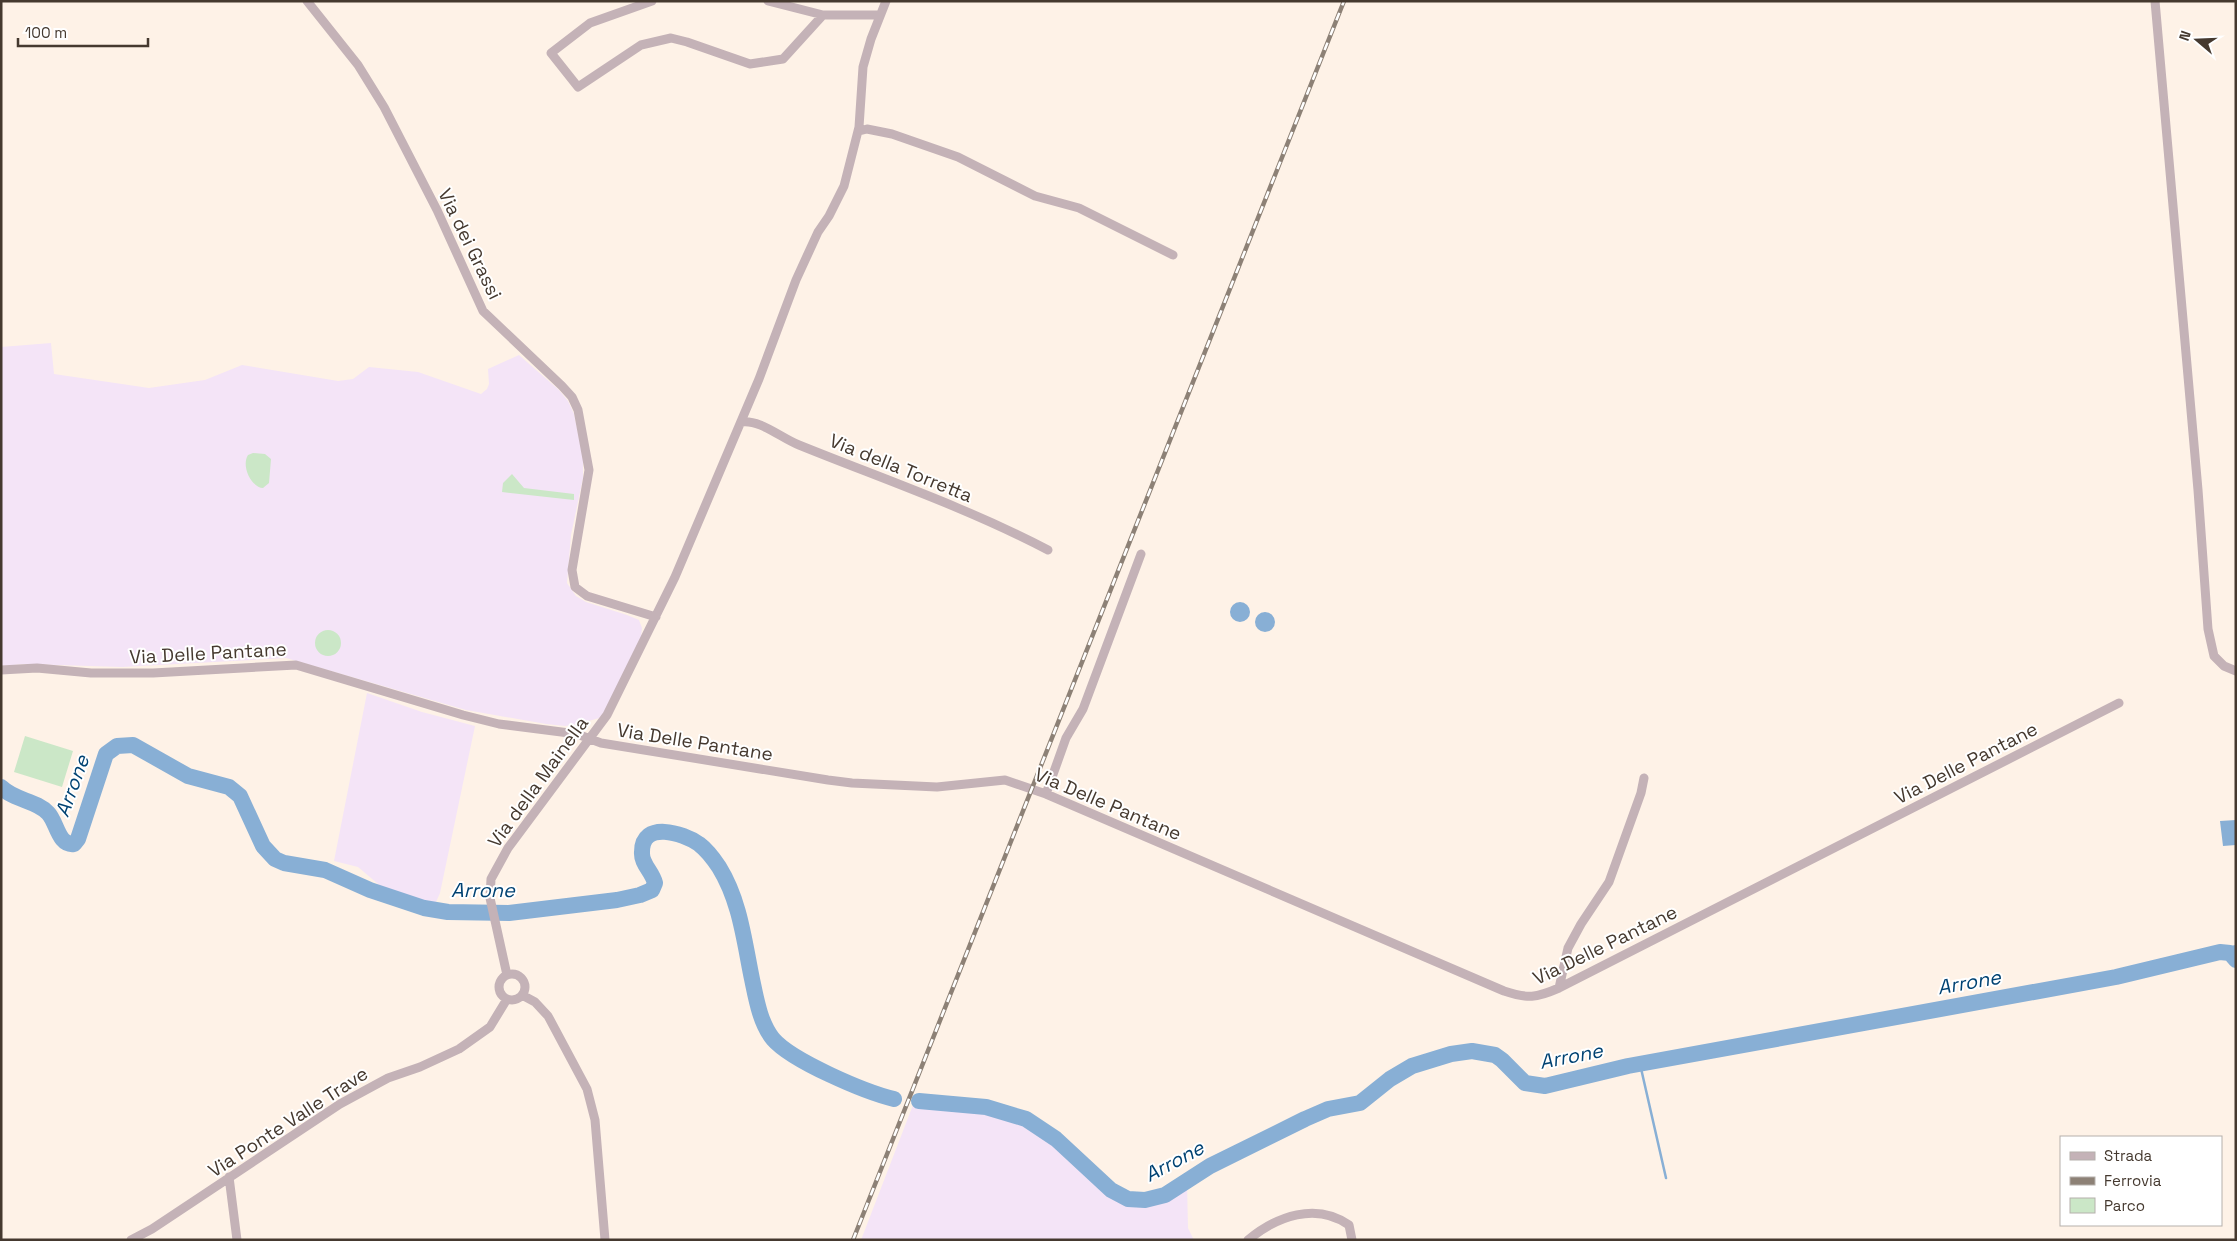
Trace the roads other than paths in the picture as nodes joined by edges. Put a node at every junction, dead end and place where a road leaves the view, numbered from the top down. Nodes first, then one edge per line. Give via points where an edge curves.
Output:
1 (307, 1) edge
2 (652, 1) edge
3 (768, 1) edge
4 (886, 1) edge
5 (2155, 1) edge
6 (823, 15) junction
7 (880, 15) junction
8 (859, 130) junction
9 (1173, 255) dead end
10 (741, 422) junction
11 (1048, 550) dead end
12 (1141, 554) dead end
13 (656, 618) junction
14 (1, 670) edge
15 (2236, 671) edge
16 (2119, 703) dead end
17 (588, 739) junction
18 (1644, 778) dead end
19 (1046, 794) junction
20 (507, 975) junction
21 (1559, 988) junction
22 (522, 995) junction
23 (507, 999) junction
24 (229, 1177) junction
25 (130, 1240) edge
26 (238, 1240) edge
27 (606, 1240) edge
28 (1248, 1240) edge
29 (1352, 1240) edge

1 - 13 street, Via dei Grassi via 358,65 384,107 484,311 562,386 578,410 589,470 572,570 575,587 587,596
2 - 6 street via 590,23 551,53 578,87 641,45 670,38 750,64 783,59
3 - 6 street
4 - 7 street, Via della Mainella
5 - 15 street via 2208,629 2215,657
6 - 7 street
7 - 8 street, Via della Mainella via 863,67
8 - 9 street via 892,134 958,157 1036,196 1079,208
8 - 10 street, Via della Mainella via 844,186 796,280
10 - 11 street, Via della Torretta via 752,421 796,444 964,510
10 - 13 street, Via della Mainella
12 - 19 street via 1083,709 1066,738
13 - 17 street, Via della Mainella via 607,716
14 - 17 street, Via Delle Pantane via 37,668 91,673 153,673 296,665 463,715 499,724 577,734
16 - 21 street, Via Delle Pantane
17 - 19 street, Via Delle Pantane via 852,784 937,787 1005,780
17 - 20 street, Via della Mainella via 500,861 491,879 490,901
18 - 21 street via 1609,882 1570,944
19 - 21 street, Via Delle Pantane via 1504,991 1534,997
20 - 22 street via 516,975 523,980 525,988
20 - 23 street via 499,986
22 - 23 street via 515,1000
22 - 27 street via 535,1002 548,1016 587,1089 596,1129
23 - 24 street, Via Ponte Valle Trave via 490,1027 458,1049 388,1078 340,1104
24 - 25 street, Via Ponte Valle Trave via 152,1229
24 - 26 street
28 - 29 street via 1281,1219 1314,1213 1347,1223 1352,1230

